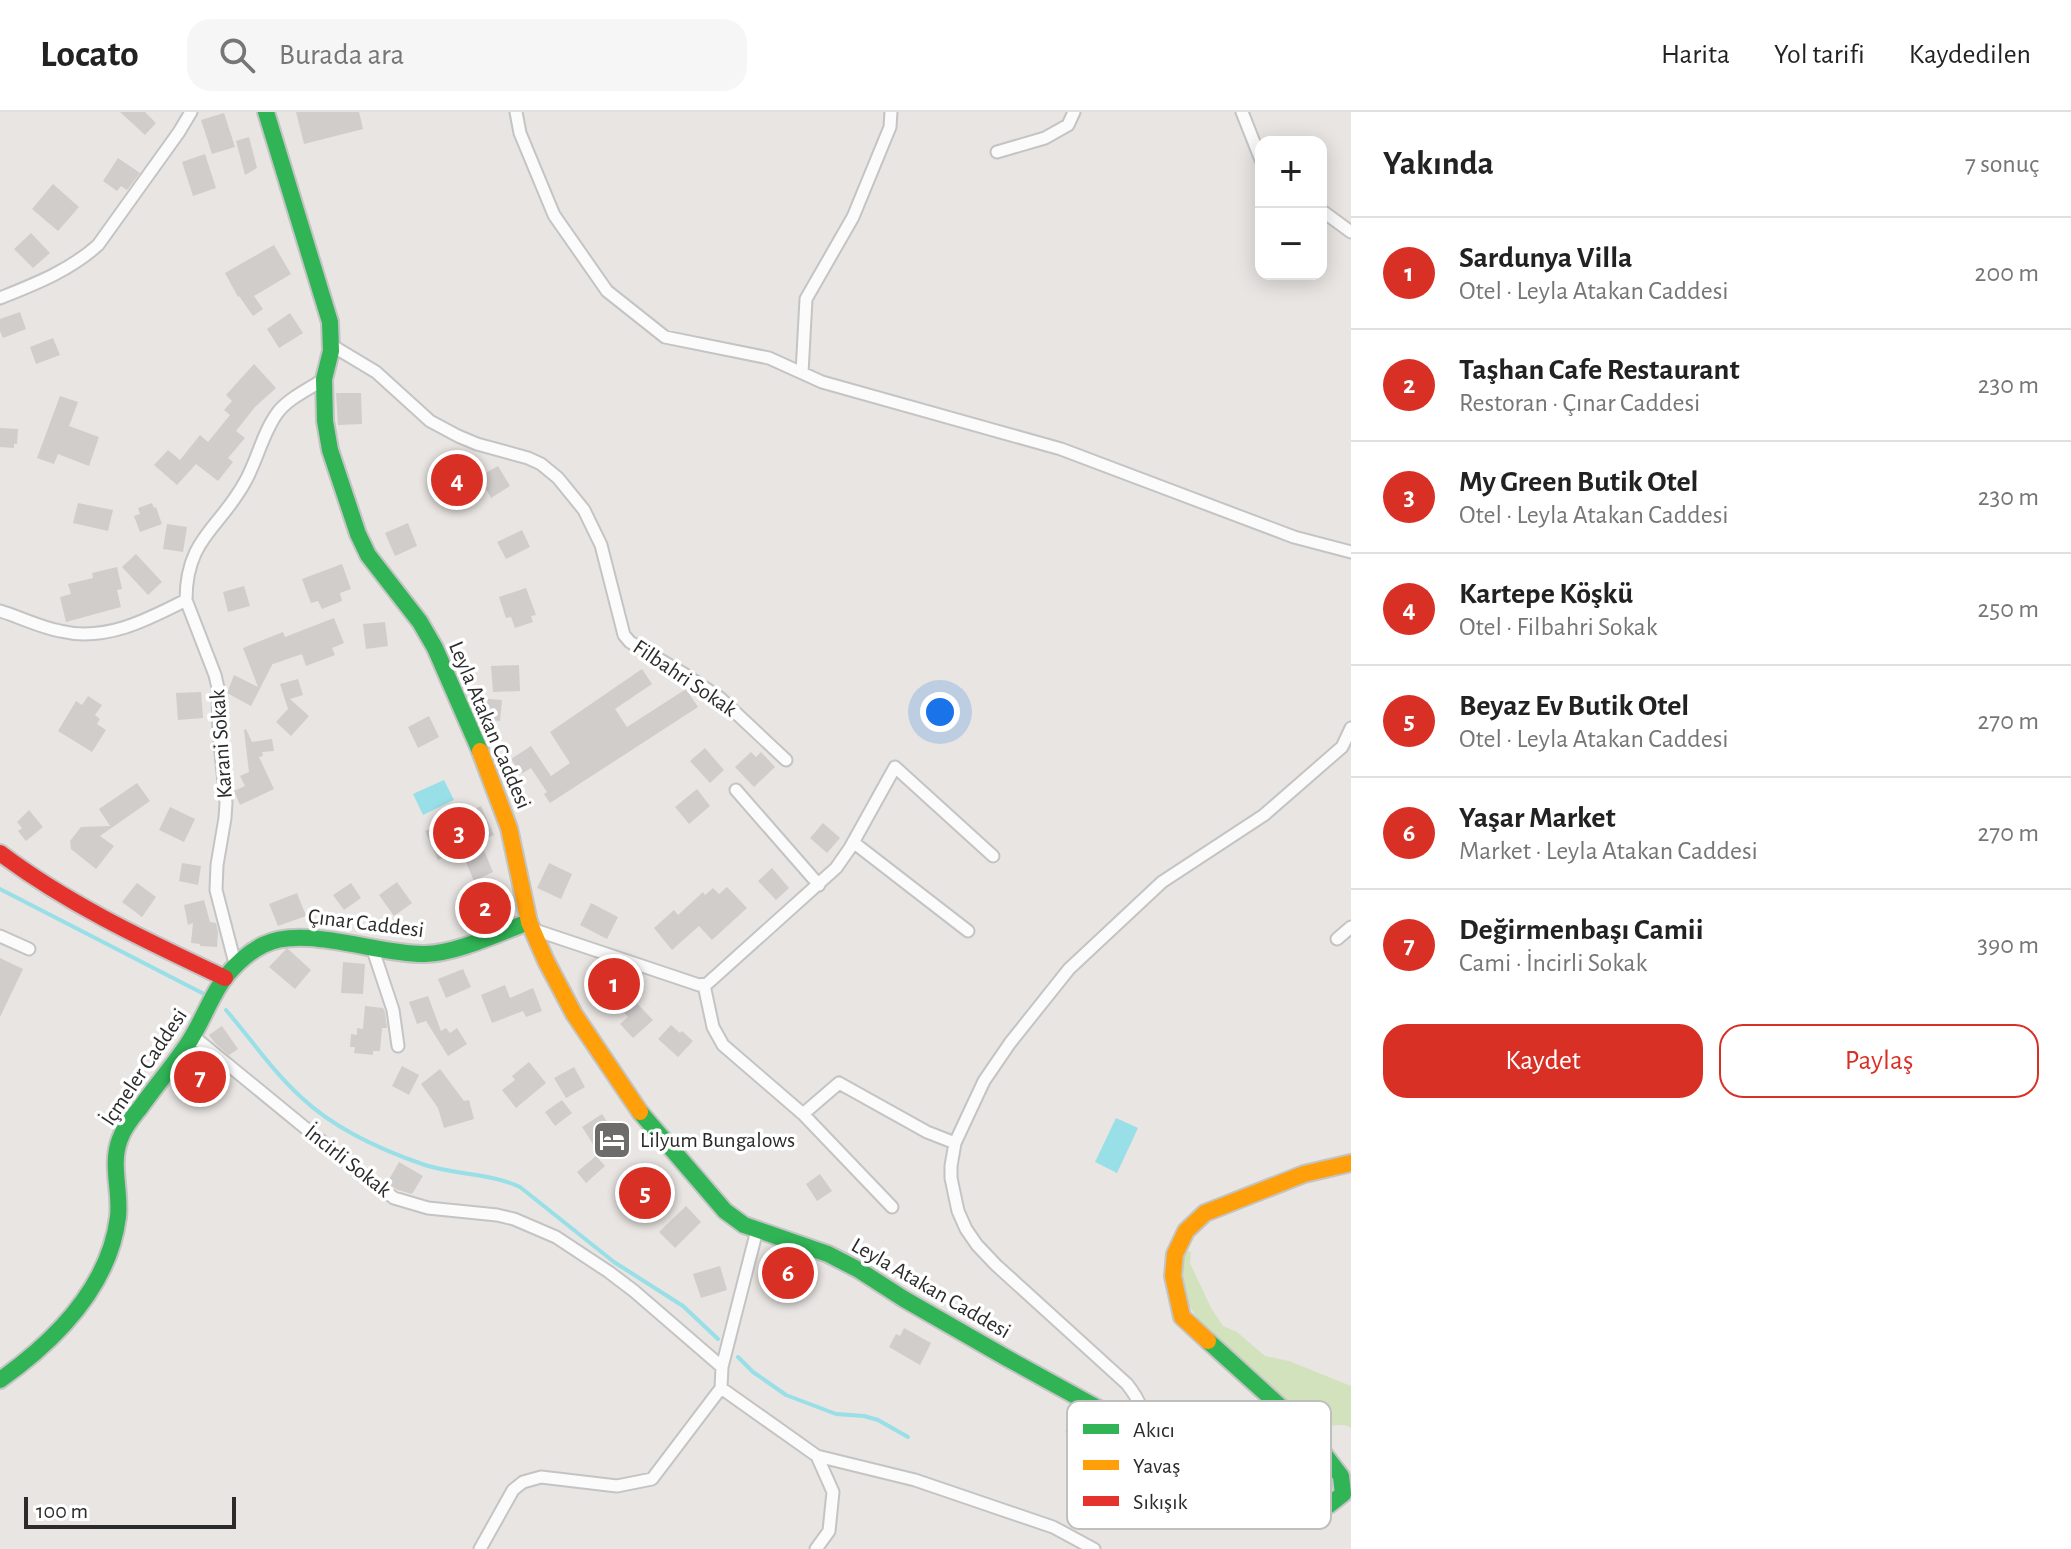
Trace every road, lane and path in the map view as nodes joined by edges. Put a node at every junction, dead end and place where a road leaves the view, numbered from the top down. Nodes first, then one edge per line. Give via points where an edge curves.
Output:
1 (191, 112) edge
2 (266, 112) edge
3 (516, 112) edge
4 (891, 112) edge
5 (1074, 112) edge
6 (1242, 112) edge
7 (1255, 145) edge
8 (997, 152) dead end
9 (1327, 214) edge
10 (1351, 232) edge
11 (0, 298) edge
12 (331, 345) junction
13 (802, 373) junction
14 (324, 379) junction
15 (1351, 552) edge
16 (186, 600) junction
17 (0, 611) edge
18 (1351, 728) edge
19 (786, 760) dead end
20 (736, 790) dead end
21 (853, 842) junction
22 (0, 853) edge
23 (993, 856) dead end
24 (819, 885) junction
25 (530, 926) junction
26 (1351, 927) edge
27 (968, 931) dead end
28 (0, 936) edge
29 (1337, 939) dead end
30 (372, 947) junction
31 (29, 949) dead end
32 (230, 973) junction
33 (704, 985) junction
34 (193, 1036) junction
35 (398, 1046) dead end
36 (803, 1114) junction
37 (955, 1143) junction
38 (1351, 1163) edge
39 (892, 1207) dead end
40 (757, 1230) junction
41 (722, 1367) junction
42 (0, 1380) edge
43 (721, 1388) junction
44 (1084, 1401) edge
45 (1139, 1401) edge
46 (1274, 1401) edge
47 (817, 1456) junction
48 (1331, 1463) edge
49 (1347, 1494) edge
50 (480, 1549) edge
51 (816, 1549) edge
52 (1094, 1549) edge

1 - 11 street via 98,245 59,273
2 - 12 main road, Leyla Atakan Caddesi via 325,303
3 - 13 street via 554,215 607,291 665,337 769,358
4 - 13 street via 890,127 853,217 806,299
5 - 8 street via 1068,125 1045,138
6 - 7 street
9 - 10 street
12 - 14 main road, Leyla Atakan Caddesi
12 - 19 street, Filbahri Sokak via 376,372 430,421 477,444 528,458 558,478 584,510 601,545 624,635 720,698
13 - 15 street via 1061,449 1294,537
14 - 16 street via 286,404 272,421 245,483 198,545
14 - 25 main road, Leyla Atakan Caddesi via 330,450 358,534 420,622 467,719 509,828
16 - 17 street via 128,627 81,634
16 - 32 street, Karani Sokak via 218,688 226,803 216,890
18 - 37 street via 1342,747 1264,815 1162,882 1069,969 984,1081
20 - 24 street
21 - 23 street via 895,767
21 - 24 street
21 - 27 street
22 - 32 main road via 70,901
24 - 33 street
25 - 30 main road, Çınar Caddesi via 441,952
25 - 33 street
25 - 40 main road, Leyla Atakan Caddesi via 574,1014 637,1108 725,1211
26 - 29 street
28 - 31 street
30 - 32 main road, Çınar Caddesi via 283,937 251,952
30 - 35 street via 393,1010
32 - 34 main road, İçmeler Caddesi
33 - 36 street via 713,1027 723,1045
34 - 41 street, İncirli Sokak via 394,1198 514,1219 556,1237 634,1291
34 - 42 main road, İçmeler Caddesi via 119,1142 115,1236 93,1286 69,1321
36 - 37 street via 839,1083
36 - 39 street
37 - 45 street via 951,1178 958,1211 977,1245
38 - 46 main road via 1304,1174 1205,1213 1186,1231 1175,1254 1173,1276 1182,1317
40 - 41 street
40 - 44 main road, Leyla Atakan Caddesi via 859,1270
41 - 43 street
43 - 47 street
43 - 50 street via 652,1479 617,1486 541,1477 523,1482 513,1490
47 - 51 street via 833,1492 829,1531
47 - 52 street via 915,1480 1053,1527
48 - 49 main road

